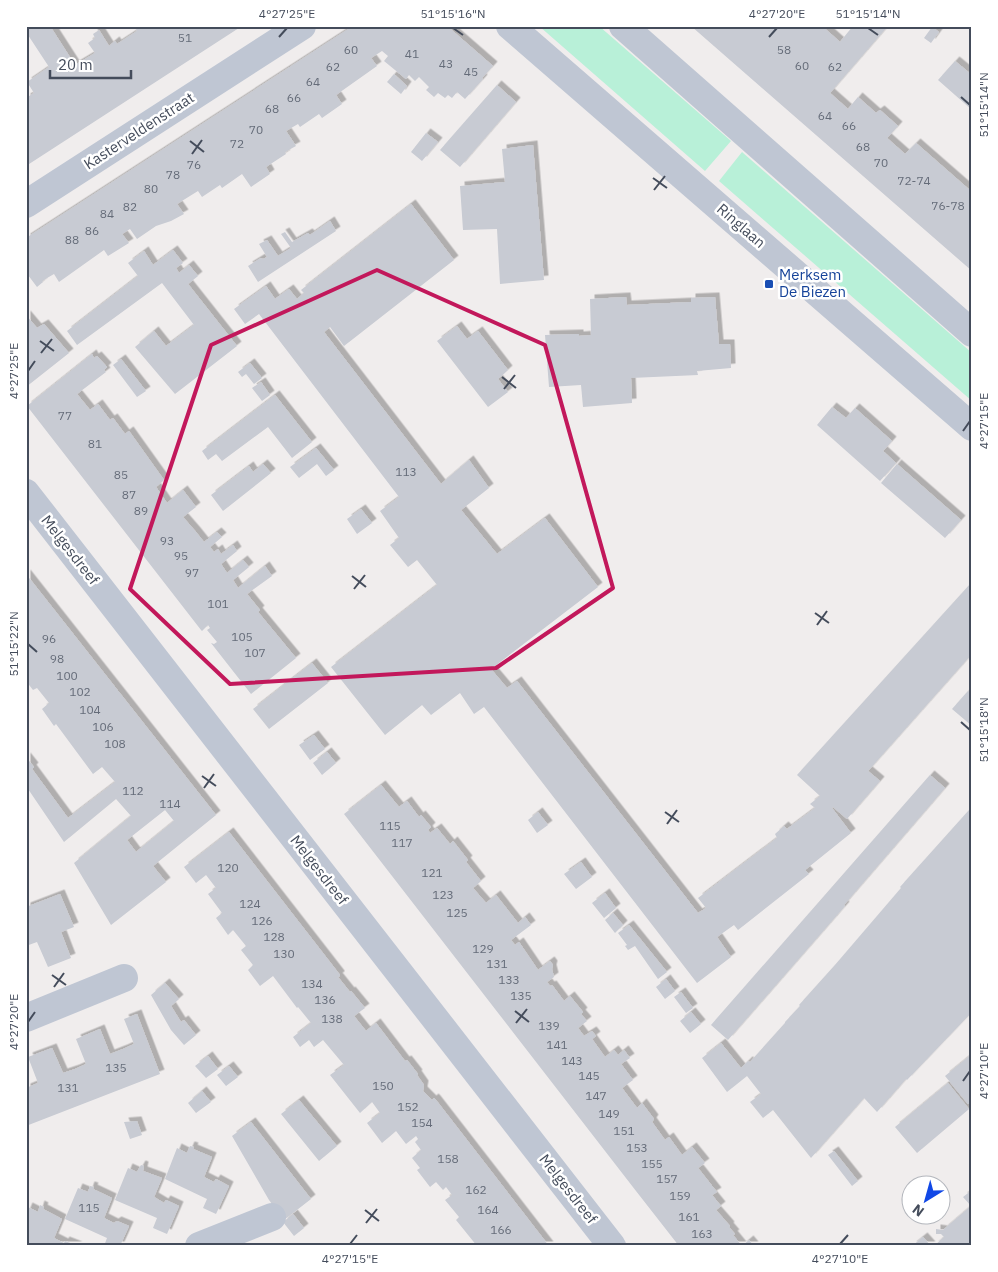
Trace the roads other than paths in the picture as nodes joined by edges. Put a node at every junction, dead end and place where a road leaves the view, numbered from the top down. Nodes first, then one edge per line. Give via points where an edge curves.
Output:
1 (302, 26) edge
2 (510, 26) edge
3 (623, 26) edge
4 (26, 204) edge
5 (972, 333) edge
6 (972, 427) edge
7 (26, 493) edge
8 (124, 978) dead end
9 (26, 1018) edge
10 (272, 1217) dead end
11 (199, 1246) edge
12 (612, 1246) edge

1 - 4 street, Kasterveldenstraat
2 - 6 street, Ringlaan
3 - 5 street
7 - 12 street, Melgesdreef
8 - 9 street
10 - 11 street

